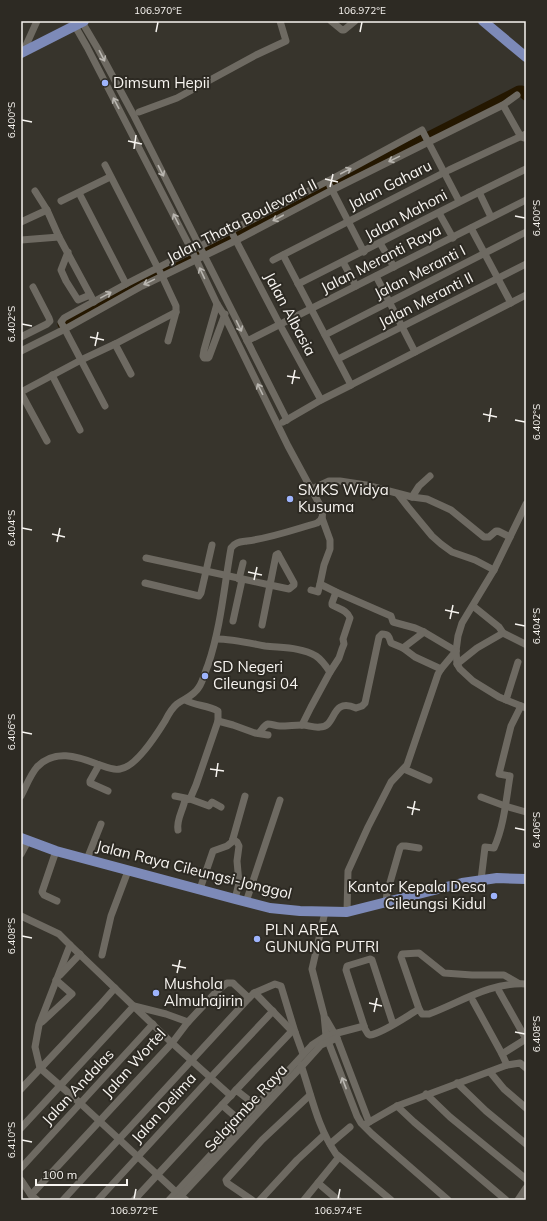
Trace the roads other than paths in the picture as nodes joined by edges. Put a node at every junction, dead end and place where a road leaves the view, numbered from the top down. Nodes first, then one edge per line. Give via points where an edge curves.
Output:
1 (36, 21) edge
2 (280, 21) edge
3 (331, 21) edge
4 (355, 21) edge
5 (483, 21) edge
6 (80, 23) edge
7 (22, 53) edge
8 (526, 57) edge
9 (518, 95) dead end
10 (503, 105) junction
11 (139, 112) dead end
12 (426, 136) junction
13 (524, 136) edge
14 (105, 165) dead end
15 (526, 169) edge
16 (444, 172) junction
17 (110, 178) junction
18 (330, 186) junction
19 (35, 191) dead end
20 (479, 192) junction
21 (79, 193) junction
22 (526, 200) edge
23 (61, 201) dead end
24 (459, 202) junction
25 (47, 210) junction
26 (439, 212) junction
27 (491, 218) junction
28 (21, 222) edge
29 (348, 222) junction
30 (471, 228) junction
31 (526, 232) edge
32 (233, 235) junction
33 (59, 237) junction
34 (453, 238) junction
35 (21, 240) edge
36 (380, 243) junction
37 (202, 251) junction
38 (68, 252) junction
39 (364, 252) junction
40 (484, 253) junction
41 (194, 255) junction
42 (284, 255) junction
43 (273, 260) dead end
44 (343, 262) junction
45 (526, 264) edge
46 (394, 267) junction
47 (160, 272) junction
48 (376, 276) junction
49 (498, 279) junction
50 (126, 284) junction
51 (298, 284) junction
52 (356, 286) junction
53 (33, 287) dead end
54 (90, 295) junction
55 (526, 295) edge
56 (94, 302) junction
57 (389, 302) junction
58 (511, 303) junction
59 (217, 304) junction
60 (230, 308) junction
61 (312, 309) junction
62 (176, 312) junction
63 (224, 316) junction
64 (280, 325) junction
65 (402, 327) junction
66 (65, 329) junction
67 (325, 335) junction
68 (21, 337) edge
69 (168, 340) dead end
70 (247, 341) junction
71 (115, 344) junction
72 (21, 351) edge
73 (415, 352) junction
74 (338, 359) junction
75 (80, 360) junction
76 (131, 374) dead end
77 (52, 375) junction
78 (351, 385) junction
79 (21, 393) edge
80 (321, 400) junction
81 (105, 406) dead end
82 (287, 420) junction
83 (277, 424) junction
84 (80, 430) dead end
85 (47, 441) dead end
86 (430, 476) dead end
87 (312, 489) junction
88 (398, 494) junction
89 (412, 497) junction
90 (526, 504) edge
91 (322, 518) junction
92 (510, 537) junction
93 (212, 545) dead end
94 (146, 558) dead end
95 (243, 563) dead end
96 (494, 570) junction
97 (207, 572) junction
98 (226, 576) junction
99 (241, 579) junction
100 (144, 583) dead end
101 (320, 584) junction
102 (270, 585) junction
103 (311, 590) dead end
104 (336, 592) junction
105 (473, 606) junction
106 (234, 621) dead end
107 (262, 625) dead end
108 (424, 632) junction
109 (503, 633) junction
110 (216, 639) junction
111 (526, 644) edge
112 (403, 648) junction
113 (456, 651) junction
114 (518, 662) dead end
115 (457, 664) junction
116 (441, 669) junction
117 (330, 672) junction
118 (499, 697) junction
119 (185, 700) junction
120 (506, 700) junction
121 (495, 705) dead end
122 (524, 707) edge
123 (218, 721) junction
124 (302, 725) junction
125 (259, 733) junction
126 (268, 735) dead end
127 (99, 764) junction
128 (404, 769) junction
129 (429, 780) dead end
130 (108, 791) dead end
131 (21, 796) edge
132 (175, 796) dead end
133 (245, 796) dead end
134 (481, 797) dead end
135 (190, 799) junction
136 (280, 800) dead end
137 (505, 806) junction
138 (221, 807) dead end
139 (526, 812) edge
140 (101, 824) dead end
141 (178, 830) dead end
142 (24, 839) edge
143 (233, 839) junction
144 (420, 848) dead end
145 (56, 850) junction
146 (21, 854) edge
147 (87, 859) junction
148 (128, 871) junction
149 (526, 879) edge
150 (481, 880) junction
151 (200, 889) junction
152 (235, 899) junction
153 (57, 901) dead end
154 (246, 902) junction
155 (386, 902) junction
156 (325, 912) junction
157 (347, 912) junction
158 (21, 916) edge
159 (70, 945) junction
160 (80, 954) junction
161 (102, 955) dead end
162 (56, 979) junction
163 (518, 983) junction
164 (526, 984) edge
165 (115, 988) junction
166 (499, 991) dead end
167 (251, 996) junction
168 (473, 1001) dead end
169 (134, 1006) junction
170 (419, 1009) junction
171 (273, 1011) junction
172 (324, 1015) junction
173 (188, 1022) junction
174 (153, 1024) junction
175 (393, 1024) junction
176 (39, 1025) junction
177 (364, 1026) junction
178 (293, 1032) junction
179 (335, 1036) junction
180 (327, 1039) junction
181 (526, 1039) edge
182 (172, 1043) junction
183 (301, 1057) junction
184 (526, 1057) edge
185 (505, 1059) junction
186 (191, 1060) junction
187 (520, 1063) junction
188 (301, 1067) junction
189 (40, 1068) junction
190 (526, 1068) edge
191 (490, 1072) junction
192 (210, 1078) junction
193 (457, 1083) junction
194 (60, 1086) junction
195 (21, 1089) edge
196 (236, 1090) junction
197 (426, 1094) junction
198 (310, 1095) junction
199 (231, 1096) junction
200 (80, 1104) junction
201 (222, 1105) junction
202 (397, 1106) junction
203 (259, 1107) junction
204 (526, 1108) edge
205 (364, 1121) junction
206 (99, 1122) junction
207 (244, 1124) junction
208 (22, 1126) edge
209 (350, 1127) dead end
210 (324, 1135) junction
211 (119, 1140) junction
212 (526, 1144) edge
213 (335, 1151) junction
214 (137, 1156) junction
215 (21, 1168) edge
216 (158, 1174) junction
217 (526, 1179) edge
218 (21, 1180) edge
219 (318, 1183) junction
220 (526, 1188) edge
221 (31, 1195) junction
222 (180, 1197) edge
223 (37, 1200) edge
224 (63, 1200) edge
225 (98, 1200) edge
226 (134, 1200) edge
227 (169, 1200) edge
228 (252, 1200) edge
229 (260, 1200) edge
230 (304, 1200) edge
231 (338, 1200) edge
232 (391, 1200) edge
233 (448, 1200) edge
234 (506, 1200) edge
235 (518, 1200) edge

1 - 7 street
2 - 11 street via 286,41 176,98
3 - 4 street via 342,30
5 - 8 main road
6 - 7 main road
6 -> 37 street via 98,49 133,114
41 -> 6 street via 88,47
9 - 10 street, Jalan Thata Boulevard II
10 - 12 street, Jalan Thata Boulevard II
10 - 13 street
12 - 16 street
18 -> 12 street, Jalan Thata Boulevard II
12 -> 18 street, Jalan Thata Boulevard II
13 - 16 street, Jalan Gaharu
14 - 17 street
15 - 20 street, Jalan Mahoni
16 - 24 street
16 - 29 street, Jalan Gaharu
17 - 21 street
17 - 47 street
18 - 29 street
18 -> 32 street, Jalan Thata Boulevard II
18 - 32 street, Jalan Thata Boulevard II
19 - 25 street
20 - 24 street, Jalan Mahoni
20 - 27 street
21 - 23 street
21 - 50 street
22 - 27 street, Jalan Meranti Raya
24 - 26 street, Jalan Mahoni
25 - 28 street
25 - 33 street
26 - 34 street
26 - 36 street, Jalan Mahoni
27 - 30 street, Jalan Meranti Raya
29 - 39 street
29 - 42 street, Jalan Gaharu
30 - 34 street, Jalan Meranti Raya
30 - 40 street
31 - 40 street, Jalan Meranti I
32 - 37 street, Jalan Thata Boulevard II
32 - 37 street, Jalan Thata Boulevard II
32 - 64 street, Jalan Albasia
33 - 35 street
33 - 38 street
34 - 46 street, Jalan Meranti Raya
36 - 39 street, Jalan Mahoni
36 - 46 street
37 - 41 street, Jalan Thata Boulevard II
37 - 41 street, Jalan Thata Boulevard II
37 - 60 street
38 - 54 street
38 - 54 street via 61,270 66,281 78,300
39 - 44 street, Jalan Mahoni
40 - 49 street
40 - 57 street, Jalan Meranti I
41 - 47 street, Jalan Thata Boulevard II
41 - 47 street, Jalan Thata Boulevard II
59 -> 41 street
42 - 43 street, Jalan Gaharu
42 - 51 street
44 - 51 street, Jalan Mahoni
44 - 52 street
45 - 49 street, Jalan Meranti II
46 - 48 street, Jalan Meranti Raya
47 - 50 street, Jalan Thata Boulevard II
47 - 62 street via 176,306
47 -> 66 street, Jalan Thata Boulevard II
48 - 52 street, Jalan Meranti Raya
48 - 57 street
49 - 58 street
49 - 65 street, Jalan Meranti II
56 -> 50 street, Jalan Thata Boulevard II
51 - 61 street
52 - 61 street, Jalan Meranti Raya
53 - 68 street via 50,321
54 - 56 street
55 - 58 street
56 - 66 street, Jalan Thata Boulevard II via 64,318 61,322
57 - 65 street
57 - 67 street, Jalan Meranti I
58 - 73 street
59 - 63 street
59 - 63 street via 204,358 209,357
60 - 63 street
60 -> 70 street
61 - 64 street, Jalan Meranti Raya
61 - 67 street
62 - 69 street
62 - 71 street
83 -> 63 street
64 - 70 street, Jalan Meranti Raya
64 - 80 street, Jalan Albasia
65 - 73 street
65 - 74 street, Jalan Meranti II
66 - 72 street, Jalan Thata Boulevard II
66 - 75 street
67 - 74 street
70 - 82 street
71 - 75 street
71 - 76 street
73 - 78 street
74 - 78 street
75 - 77 street
75 - 81 street
77 - 79 street
77 - 84 street
78 - 80 street
79 - 85 street
80 - 82 street
82 - 83 street
83 - 87 street
86 - 89 street
87 - 88 street via 334,480
87 - 91 street via 322,509
88 - 89 street
88 - 96 street via 441,544 452,552
89 - 92 street via 427,499 451,510 484,537 489,537 496,531
90 - 92 street
91 - 98 street via 317,523 283,534 236,543 231,548
91 - 101 street via 330,540 330,549
92 - 96 street
93 - 97 street
94 - 97 street
95 - 99 street
96 - 105 street
97 - 98 street
97 - 100 street via 199,596
98 - 99 street
98 - 110 street
99 - 102 street
99 - 106 street
101 - 103 street via 318,592
101 - 104 street
102 - 102 street via 289,589 294,585 277,554
102 - 107 street
104 - 108 street via 391,616 393,622
104 - 117 street via 332,605 346,612 350,618 339,658
105 - 109 street
105 - 113 street via 462,622
108 - 112 street
108 - 113 street
109 - 111 street
109 - 115 street via 476,648
110 - 117 street via 305,651 321,659
110 - 119 street via 199,688
112 - 116 street via 415,657
112 - 124 street via 391,643 387,635 380,635 365,703 356,708 341,706 324,727
113 - 115 street
113 - 116 street
114 - 120 street
115 - 118 street via 473,681
116 - 128 street
117 - 124 street
118 - 120 street
118 - 121 street
119 - 123 street via 218,711
119 - 127 street via 169,713 154,738 134,762 120,770
120 - 122 street
122 - 137 street via 511,726 499,774 510,776
123 - 125 street
123 - 135 street
124 - 125 street via 269,724
125 - 126 street
127 - 130 street via 90,783
127 - 131 street via 67,755 55,756 37,767
128 - 129 street
128 - 157 street via 391,782 348,871
132 - 135 street
133 - 143 street
134 - 137 street
135 - 138 street via 208,806 212,802
135 - 141 street via 185,800
136 - 154 street
137 - 139 street
137 - 150 street via 494,848 485,847
140 - 147 street
142 - 145 main road, Jalan Raya Cileungsi-Jonggol
142 - 146 street
143 - 151 street via 231,844 213,851
143 - 152 street via 239,846 239,883
144 - 155 street via 400,848
145 - 147 main road, Jalan Raya Cileungsi-Jonggol
145 - 153 street via 42,892
147 - 148 main road, Jalan Raya Cileungsi-Jonggol
148 - 151 main road, Jalan Raya Cileungsi-Jonggol
148 - 161 street via 111,916
149 - 150 main road, Jalan Raya Cileungsi-Jonggol
150 - 155 main road, Jalan Raya Cileungsi-Jonggol
151 - 152 main road, Jalan Raya Cileungsi-Jonggol
152 - 154 main road, Jalan Raya Cileungsi-Jonggol
154 - 156 main road, Jalan Raya Cileungsi-Jonggol via 270,908
155 - 157 main road, Jalan Raya Cileungsi-Jonggol
156 - 157 main road, Jalan Raya Cileungsi-Jonggol
156 - 172 street via 312,969
158 - 159 street via 59,934
159 - 160 street
159 - 162 street
160 - 162 street
160 - 165 street
162 - 176 street
162 - 176 street via 72,994
163 - 164 street
163 - 170 street via 483,990 429,1014 422,1014
163 - 170 street via 504,974 444,973 420,953 402,954
165 - 169 street
165 - 189 street
166 - 181 street
167 - 171 street, Jalan Wortel
167 - 173 street, Jalan Wortel via 235,984 227,983
167 - 178 street via 275,984 281,986
167 - 186 street
168 - 185 street
169 - 173 street
169 - 174 street
169 - 194 street
170 - 175 street
171 - 178 street, Jalan Wortel
171 - 192 street, Jalan Delima
172 - 179 street
172 - 180 street
173 - 182 street, Jalan Wortel
174 - 182 street
174 - 200 street, Jalan Andalas
175 - 177 street via 372,1035 368,1034
175 - 177 street via 373,961 370,959 346,968
176 - 189 street via 35,1046
177 - 179 street, Selajambe Raya
178 - 183 street, Jalan Wortel
178 - 196 street
179 - 180 street, Selajambe Raya
179 - 205 street
180 - 183 street via 312,1045
180 - 188 street, Selajambe Raya
205 -> 180 street
181 - 185 street
182 - 186 street
182 - 206 street, Jalan Wortel
183 - 188 street, Jalan Wortel
183 - 203 street
184 - 187 street
185 - 187 street
185 - 191 street
186 - 192 street
186 - 211 street
187 - 190 street
188 - 198 street, Jalan Wortel
188 - 203 street, Selajambe Raya
189 - 194 street
189 - 195 street
191 - 193 street
191 - 204 street via 504,1089
192 - 199 street
192 - 214 street, Jalan Delima
193 - 197 street
193 - 212 street
194 - 200 street
194 - 208 street
196 - 199 street
196 - 203 street
197 - 202 street
197 - 217 street
198 - 210 street, Jalan Wortel
198 - 228 street via 262,1140 226,1180
199 - 201 street
200 - 206 street
200 - 215 street, Jalan Andalas
201 - 207 street
201 - 216 street
202 - 205 street
202 - 234 street
203 - 207 street, Selajambe Raya
205 - 233 street via 372,1134
206 - 211 street
206 - 221 street, Jalan Wortel
207 - 222 street, Selajambe Raya
209 - 213 street
210 - 213 street, Jalan Wortel
210 - 229 street
211 - 214 street
211 - 224 street
213 - 219 street
213 - 232 street, Jalan Wortel
214 - 216 street
214 - 225 street, Jalan Delima
216 - 222 street
216 - 226 street
218 - 221 street
219 - 230 street
219 - 231 street
220 - 235 street
221 - 223 street
222 - 227 street, Selajambe Raya

